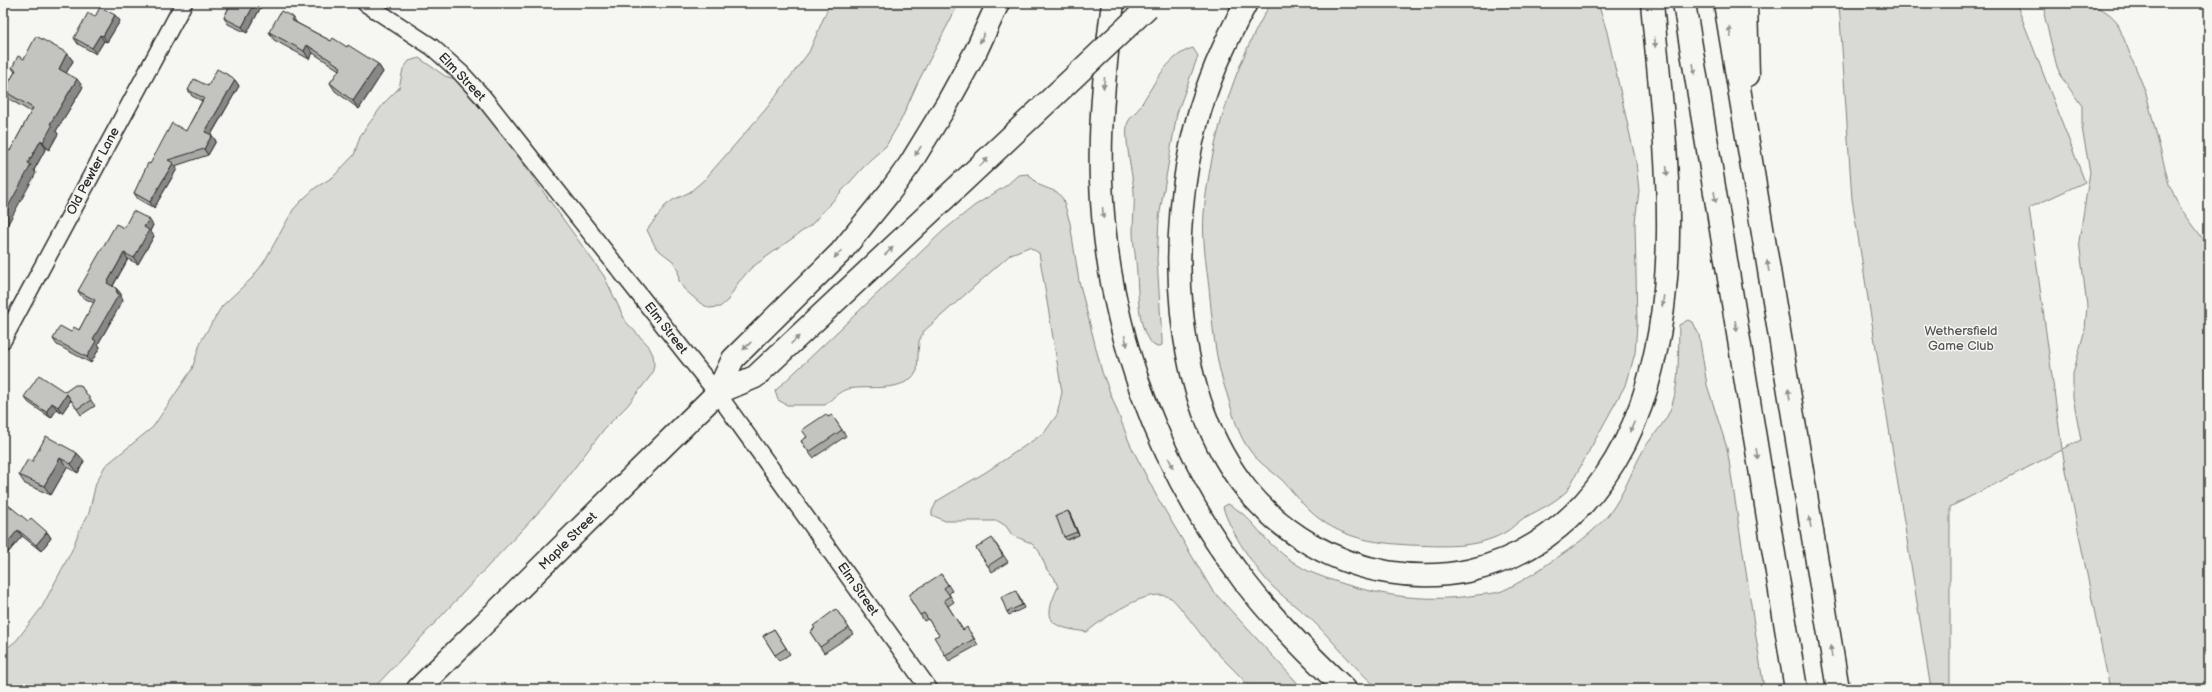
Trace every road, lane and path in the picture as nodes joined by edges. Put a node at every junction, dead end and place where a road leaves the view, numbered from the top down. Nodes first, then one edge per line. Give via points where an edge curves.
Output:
1 (184, 3) edge
2 (365, 3) edge
3 (998, 3) edge
4 (1113, 3) edge
5 (1246, 3) edge
6 (1652, 3) edge
7 (1684, 3) edge
8 (1725, 3) edge
9 (1746, 3) edge
10 (1150, 5) edge
11 (1745, 126) junction
12 (3, 340) edge
13 (718, 393) junction
14 (418, 689) edge
15 (929, 689) edge
16 (1345, 689) edge
17 (1796, 689) edge
18 (1838, 689) edge

1 - 12 street, Old Pewter Lane
2 - 13 street, Elm Street via 432,47 483,97
3 -> 13 main road via 976,51 948,102 893,187 841,252 733,359
4 -> 16 main road via 1102,111 1102,203 1106,245 1116,300 1141,392 1175,472 1224,553 1276,619
6 -> 5 main road via 1668,181 1669,249 1658,336 1647,385 1636,418 1616,458 1596,489 1574,513 1547,536 1526,549 1490,565 1459,572 1422,574 1387,572 1352,564 1315,548 1291,532 1261,505 1235,473 1215,438 1201,402 1188,348 1182,297 1180,242 1183,191 1204,99 1217,63
7 -> 17 main road
11 -> 8 main road
9 - 11 main road via 1748,52
13 -> 10 main road, bridge via 756,377
18 -> 11 main road
13 - 14 main road, Maple Street
13 - 15 street, Elm Street

